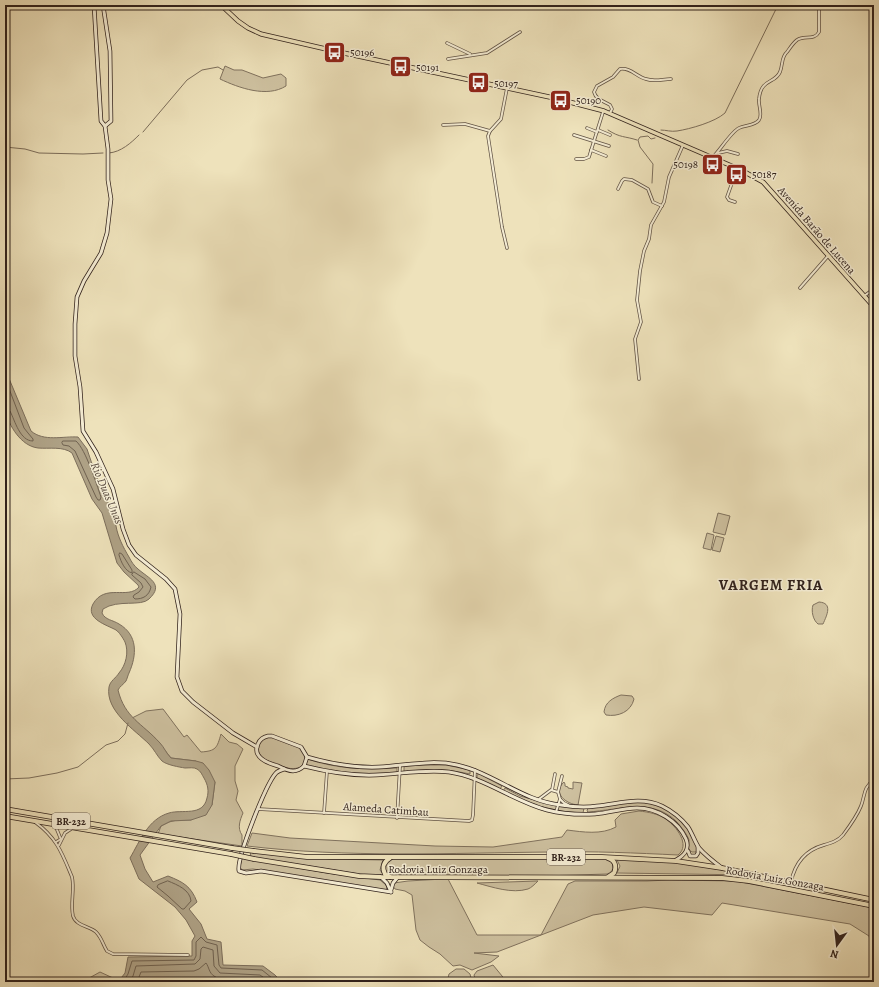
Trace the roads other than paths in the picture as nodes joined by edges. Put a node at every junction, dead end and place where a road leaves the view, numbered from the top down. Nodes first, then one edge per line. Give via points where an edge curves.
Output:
1 (94, 5) edge
2 (103, 5) edge
3 (221, 5) edge
4 (818, 5) edge
5 (850, 5) edge
6 (854, 6) edge
7 (520, 32) dead end
8 (447, 43) dead end
9 (471, 55) junction
10 (448, 59) dead end
11 (671, 78) dead end
12 (507, 88) junction
13 (604, 110) junction
14 (610, 113) junction
15 (443, 125) dead end
16 (105, 126) junction
17 (587, 128) dead end
18 (490, 131) junction
19 (598, 131) junction
20 (574, 135) dead end
21 (610, 135) dead end
22 (595, 141) junction
23 (683, 145) junction
24 (609, 146) dead end
25 (591, 150) junction
26 (717, 153) junction
27 (738, 154) dead end
28 (606, 156) dead end
29 (576, 158) dead end
30 (713, 158) junction
31 (737, 169) junction
32 (618, 189) dead end
33 (735, 202) dead end
34 (662, 206) junction
35 (507, 248) dead end
36 (828, 256) junction
37 (800, 288) dead end
38 (874, 289) edge
39 (864, 296) junction
40 (874, 306) edge
41 (638, 379) dead end
42 (257, 747) junction
43 (307, 757) junction
44 (272, 764) junction
45 (304, 766) junction
46 (400, 766) junction
47 (284, 769) junction
48 (475, 769) junction
49 (327, 771) junction
50 (275, 774) junction
51 (400, 774) junction
52 (556, 774) dead end
53 (562, 776) dead end
54 (474, 778) junction
55 (555, 778) junction
56 (561, 780) junction
57 (874, 780) edge
58 (505, 785) junction
59 (552, 790) junction
60 (501, 792) junction
61 (558, 792) junction
62 (560, 798) junction
63 (538, 800) junction
64 (558, 805) junction
65 (571, 806) junction
66 (586, 807) junction
67 (258, 809) junction
68 (5, 810) edge
69 (556, 812) junction
70 (324, 813) junction
71 (585, 814) junction
72 (5, 816) edge
73 (397, 818) junction
74 (34, 821) junction
75 (54, 824) junction
76 (74, 828) junction
77 (61, 839) junction
78 (56, 842) junction
79 (697, 845) junction
80 (59, 846) junction
81 (688, 850) junction
82 (394, 857) junction
83 (602, 857) junction
84 (676, 860) junction
85 (722, 868) junction
86 (602, 877) junction
87 (381, 878) junction
88 (396, 878) junction
89 (791, 882) junction
90 (391, 892) junction
91 (874, 900) edge
92 (874, 906) edge
93 (188, 955) dead end

1 - 16 main road via 101,121
2 - 16 main road via 110,51 111,121
3 - 12 main road, Avenida Barão de Lucena via 248,28 272,37
4 - 26 street via 817,36 799,39 784,55 779,73 763,86 759,99 760,120 733,132
5 - 6 street
7 - 9 street via 487,53
8 - 9 street
9 - 10 street
11 - 14 street via 648,80 620,69 613,77 597,86 594,92 598,99 610,106
12 - 13 main road, Avenida Barão de Lucena
12 - 18 street via 501,119
13 - 14 main road, Avenida Barão de Lucena
13 - 19 street
14 - 23 main road, Avenida Barão de Lucena
15 - 18 street via 465,124
16 - 42 main road via 111,199 107,232 101,252 77,298 75,324 75,356 83,431 113,489 129,545 136,555 175,589 180,614 177,677 182,690 193,702 233,733
17 - 19 street
18 - 35 street via 497,199
19 - 21 street
19 - 22 street
20 - 22 street
22 - 24 street
22 - 25 street
23 - 30 main road, Avenida Barão de Lucena
23 - 34 street via 669,177
25 - 28 street
25 - 29 street via 586,159
26 - 27 street via 727,151
26 - 30 street
30 - 31 main road, Avenida Barão de Lucena
31 - 33 street via 727,197
31 - 36 main road, Avenida Barão de Lucena via 763,182
32 - 34 street via 623,180 632,180 648,189 653,202
34 - 41 street via 651,225 640,271 637,300 641,322 635,339
36 - 37 street
36 - 39 main road, Avenida Barão de Lucena
38 - 39 street
39 - 40 main road, Avenida Barão de Lucena
42 - 43 main road via 263,738 272,736 301,747
42 - 44 main road via 260,758
43 - 45 main road
43 - 46 main road via 338,765
44 - 47 main road
44 - 50 main road
45 - 47 main road via 299,770
45 - 49 main road
46 - 48 main road via 430,762 456,764
46 - 51 street
47 - 50 main road
48 - 54 street
48 - 58 main road
49 - 51 main road via 364,775
49 - 70 street
50 - 67 main road
51 - 54 main road via 438,771
51 - 73 street
52 - 55 street
53 - 56 street
54 - 60 main road
54 - 73 street, Alameda Catimbau via 472,820 466,822
55 - 56 street
55 - 59 street
56 - 61 street
57 - 89 street via 866,788 861,806 842,836 836,841 815,848 803,857 794,869
58 - 60 street
58 - 63 main road
59 - 61 street
59 - 63 street
60 - 69 main road via 536,807
61 - 62 street
62 - 64 street
62 - 65 street
63 - 64 main road
64 - 65 main road
64 - 69 street
65 - 66 main road
66 - 71 street
66 - 79 main road via 628,801 652,802 681,818
67 - 70 street, Alameda Catimbau
67 - 90 main road via 238,869 242,872 260,871
68 - 82 highway, Rodovia Luiz Gonzaga / BR-232, bridge via 254,851 307,857
69 - 71 main road
70 - 73 street, Alameda Catimbau
71 - 81 main road via 632,808 654,811 677,826 687,840
72 - 74 highway, Rodovia Luiz Gonzaga / BR-232
74 - 75 highway, Rodovia Luiz Gonzaga / BR-232
74 - 78 street
75 - 76 highway, Rodovia Luiz Gonzaga / BR-232
75 - 77 street
76 - 77 street via 65,832
76 - 87 highway, Rodovia Luiz Gonzaga / BR-232, bridge
77 - 78 street
77 - 80 street
78 - 80 street
79 - 81 main road via 696,856 690,856
79 - 85 main road
80 - 93 street via 72,877 75,920 96,933 107,951 113,954
81 - 84 main road
82 - 83 highway, Rodovia Luiz Gonzaga / BR-232
82 - 88 highway via 386,861 383,867 385,874
83 - 84 highway, Rodovia Luiz Gonzaga / BR-232
83 - 86 highway via 612,859 616,867 612,876
84 - 85 highway, Rodovia Luiz Gonzaga / BR-232
85 - 89 highway, Rodovia Luiz Gonzaga / BR-232
86 - 88 highway, Rodovia Luiz Gonzaga / BR-232
86 - 92 highway, Rodovia Luiz Gonzaga / BR-232 via 734,879
87 - 88 highway, Rodovia Luiz Gonzaga / BR-232
87 - 90 main road
88 - 90 main road
89 - 91 highway, Rodovia Luiz Gonzaga / BR-232

